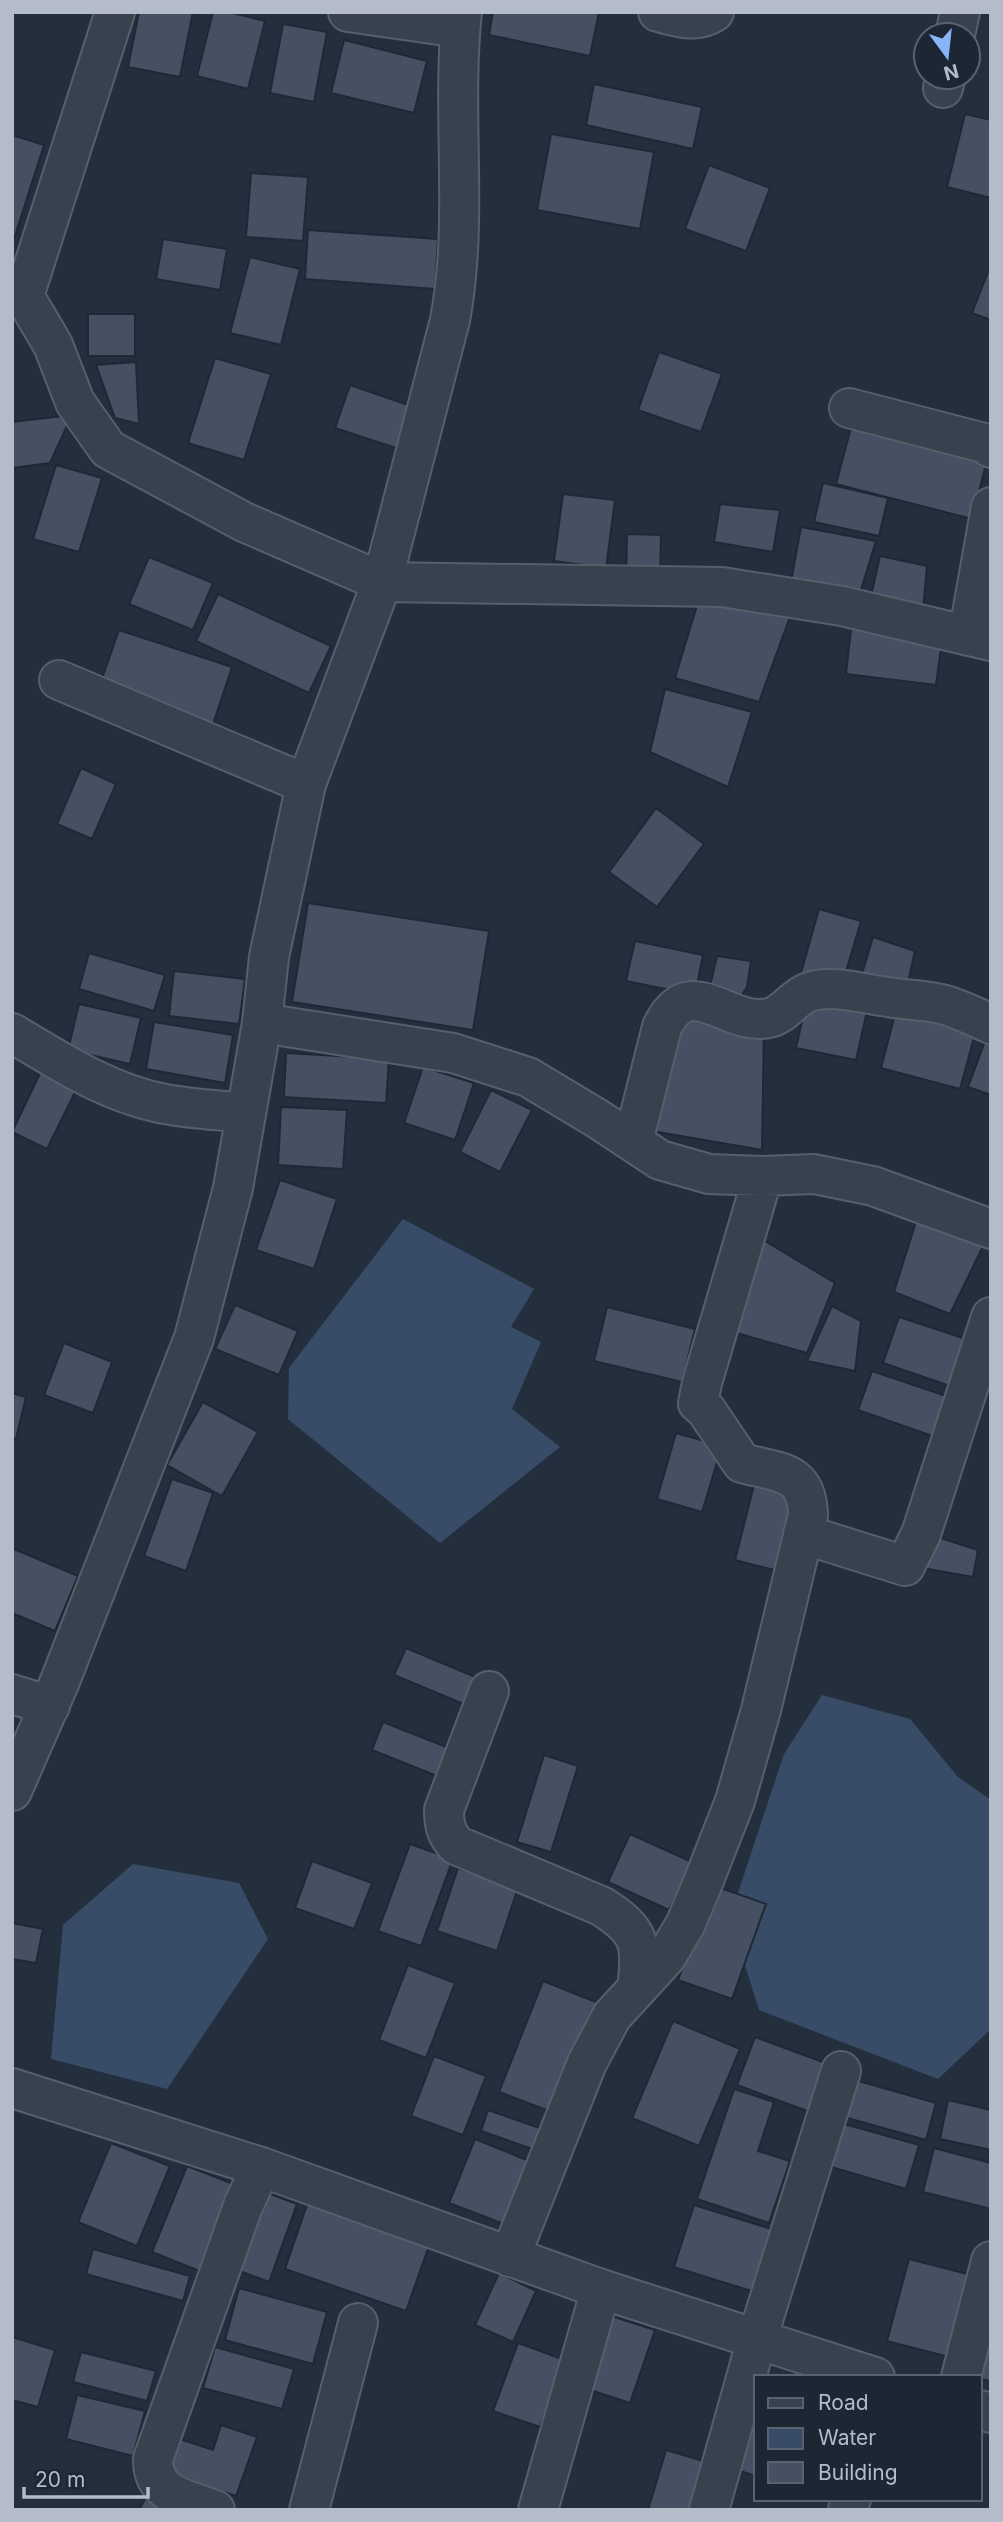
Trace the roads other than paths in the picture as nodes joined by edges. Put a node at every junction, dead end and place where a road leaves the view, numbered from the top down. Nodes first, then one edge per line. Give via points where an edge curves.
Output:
1 (115, 12) edge
2 (348, 12) edge
3 (658, 12) edge
4 (714, 12) edge
5 (461, 20) edge
6 (18, 292) edge
7 (849, 408) dead end
8 (991, 448) edge
9 (991, 507) edge
10 (382, 582) junction
11 (980, 638) edge
12 (59, 680) dead end
13 (306, 784) junction
14 (262, 1023) junction
15 (991, 1024) edge
16 (12, 1033) edge
17 (246, 1113) junction
18 (633, 1142) junction
19 (762, 1176) junction
20 (991, 1228) edge
21 (991, 1317) edge
22 (803, 1534) junction
23 (489, 1691) dead end
24 (12, 1693) edge
25 (50, 1706) junction
26 (12, 1791) edge
27 (637, 1988) junction
28 (841, 2071) dead end
29 (12, 2088) edge
30 (261, 2167) junction
31 (510, 2257) junction
32 (991, 2261) edge
33 (601, 2289) junction
34 (358, 2323) dead end
35 (757, 2339) junction
36 (870, 2375) edge
37 (962, 2375) edge
38 (215, 2510) edge
39 (309, 2510) edge
40 (538, 2510) edge
41 (709, 2510) edge

1 - 6 street
2 - 5 street
3 - 4 street via 689,20
5 - 10 street via 457,284
6 - 10 street via 53,345 75,402 108,449 244,522
7 - 8 street
9 - 11 street
10 - 11 street via 722,587 842,606
10 - 13 street
12 - 13 street
13 - 14 street via 269,957
14 - 17 street
14 - 18 street via 466,1057 528,1077
15 - 18 street via 942,1004 829,989 809,992 769,1018 752,1018 692,1001 678,1003 662,1027
16 - 17 street via 116,1090 164,1104
17 - 25 street via 233,1188 194,1338
18 - 19 street via 660,1160 709,1174
19 - 20 street via 814,1174 873,1185
19 - 22 street via 698,1404 742,1463 800,1483 807,1497
21 - 22 street via 921,1534 905,1566
22 - 27 street via 735,1801 685,1925 666,1957
23 - 27 street via 444,1810 448,1836 456,1845 622,1919 635,1937 641,1957
24 - 25 street
25 - 26 street
27 - 31 street via 612,2016 587,2063
28 - 35 street
29 - 30 street
30 - 31 street
30 - 38 street via 153,2459 157,2482 169,2493
31 - 33 street
32 - 37 street
33 - 35 street
33 - 40 street
34 - 39 street
35 - 36 street
35 - 41 street

